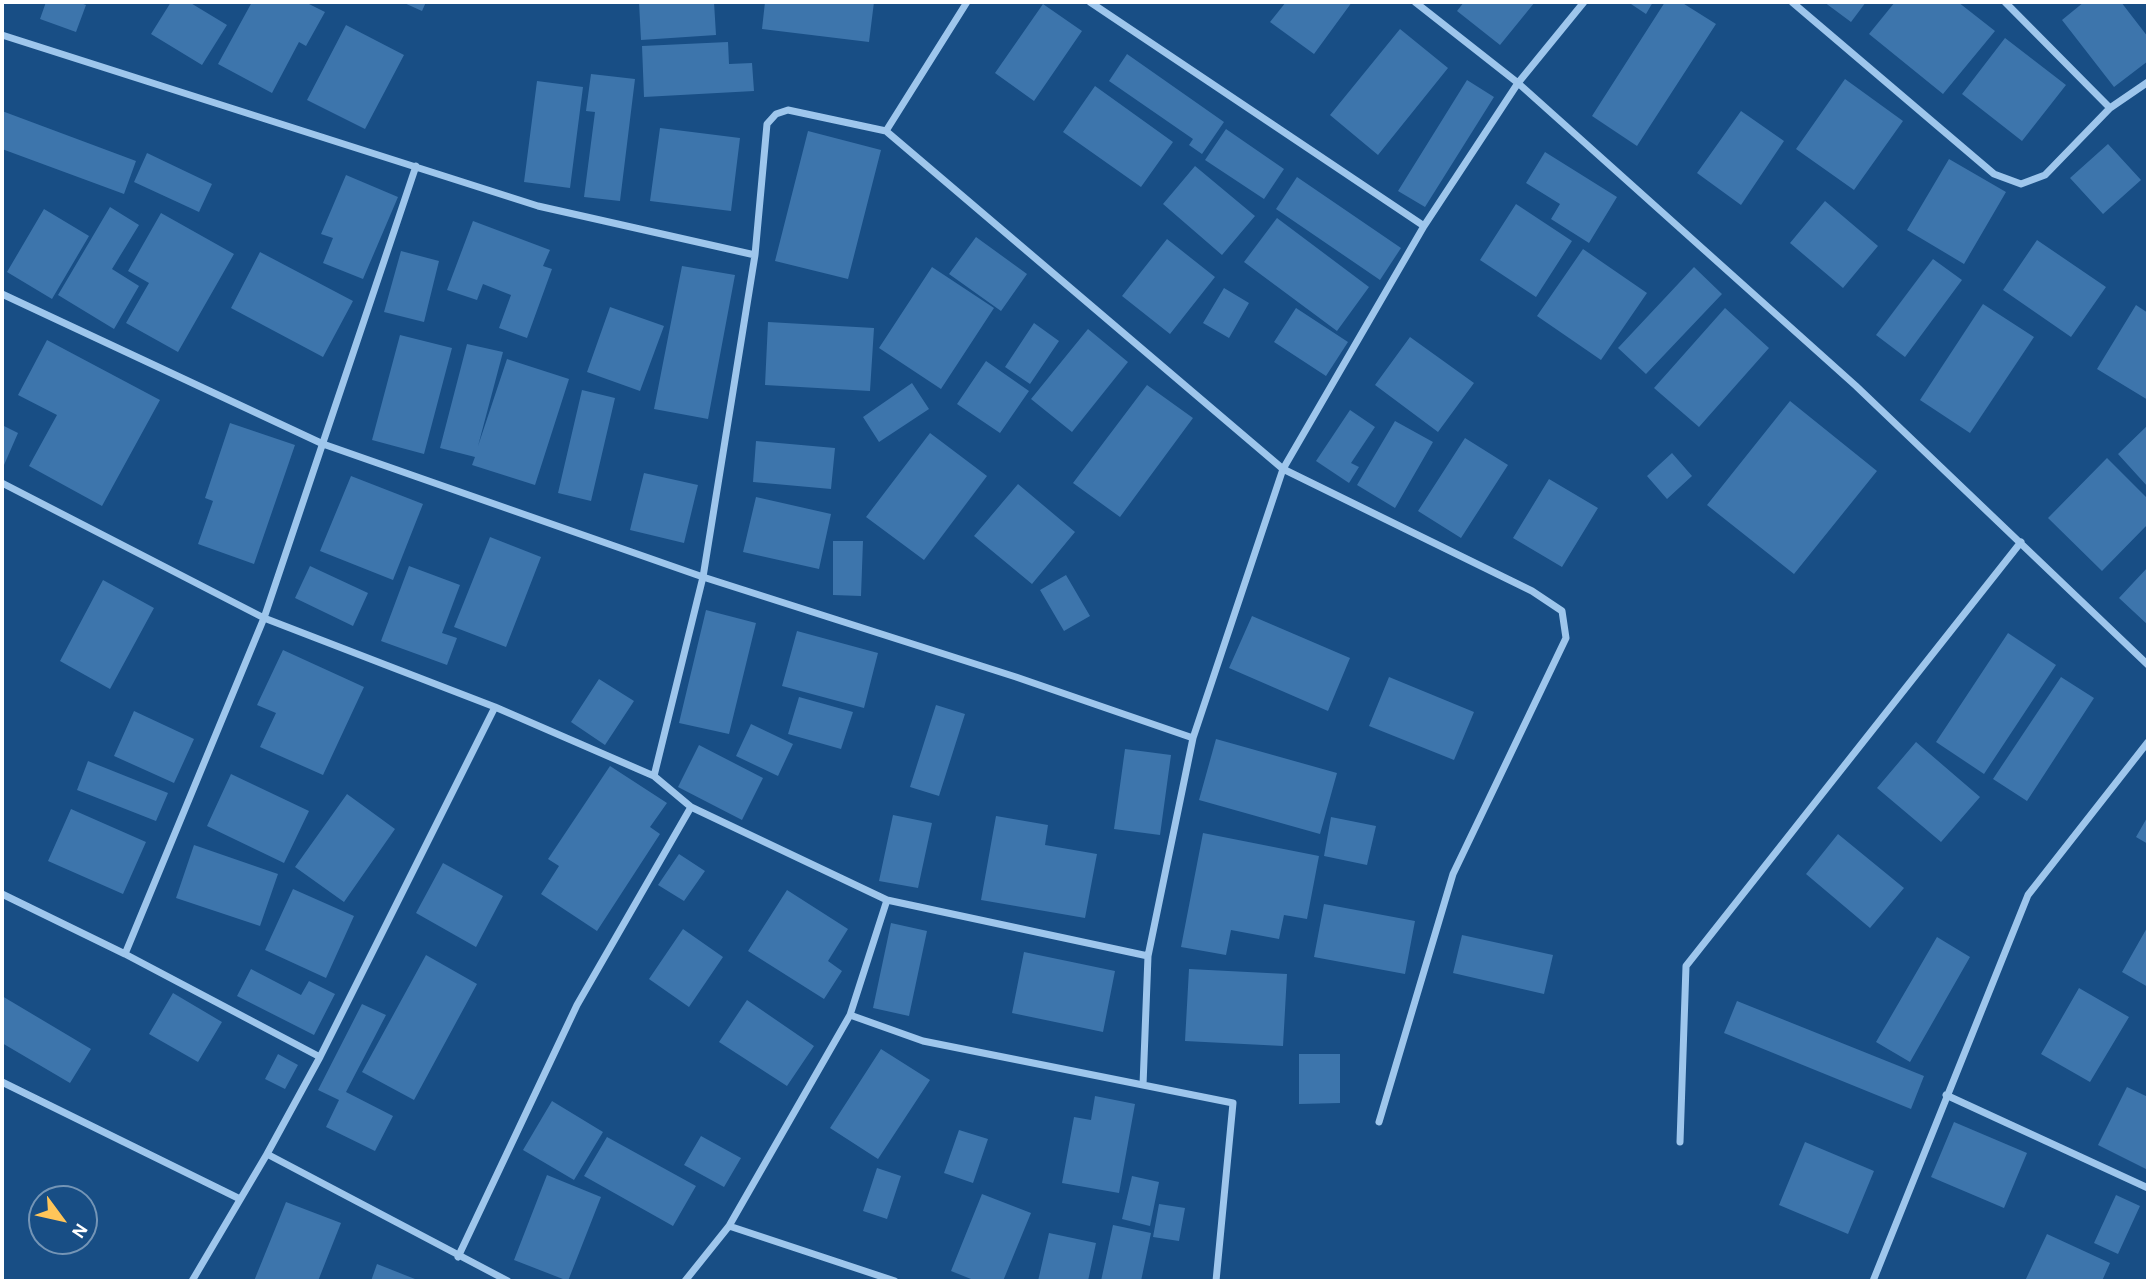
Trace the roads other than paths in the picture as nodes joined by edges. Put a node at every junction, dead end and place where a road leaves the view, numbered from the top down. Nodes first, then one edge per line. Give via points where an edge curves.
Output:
1 (967, 2) edge
2 (1090, 2) edge
3 (1415, 2) edge
4 (1584, 2) edge
5 (1792, 2) edge
6 (2005, 2) edge
7 (2, 35) edge
8 (2148, 82) edge
9 (1518, 83) junction
10 (2110, 108) junction
11 (886, 131) junction
12 (416, 166) junction
13 (1424, 226) junction
14 (755, 255) junction
15 (2, 294) edge
16 (323, 444) junction
17 (1283, 468) junction
18 (2, 483) edge
19 (2021, 542) junction
20 (703, 577) junction
21 (264, 618) junction
22 (2148, 664) edge
23 (495, 707) junction
24 (1192, 738) junction
25 (2148, 742) edge
26 (654, 776) junction
27 (691, 807) junction
28 (2, 894) edge
29 (887, 900) junction
30 (125, 954) junction
31 (1148, 956) junction
32 (850, 1015) junction
33 (320, 1057) junction
34 (2, 1082) edge
35 (1143, 1085) junction
36 (1946, 1096) junction
37 (1379, 1122) dead end
38 (1680, 1142) dead end
39 (267, 1154) junction
40 (2148, 1188) edge
41 (240, 1199) junction
42 (729, 1226) junction
43 (458, 1257) junction
44 (192, 1281) edge
45 (508, 1281) edge
46 (685, 1281) edge
47 (895, 1281) edge
48 (1216, 1281) edge
49 (1873, 1281) edge

1 - 11 street
2 - 13 street
3 - 9 street
4 - 9 street
5 - 10 street via 1994,174 2021,184 2045,175
6 - 10 street
7 - 12 street
8 - 10 street
9 - 13 street
9 - 19 street via 1846,377
11 - 14 street via 788,110 776,114 767,124
11 - 17 street
12 - 14 street via 538,206
12 - 16 street
13 - 17 street
14 - 20 street
15 - 16 street
16 - 20 street
16 - 21 street
17 - 24 street
17 - 37 street via 1532,591 1562,611 1566,638 1453,874
18 - 21 street
19 - 22 street
19 - 38 street via 1686,966
20 - 24 street
20 - 26 street
21 - 23 street
21 - 30 street
23 - 26 street
23 - 33 street
24 - 31 street
25 - 36 street via 2028,895
26 - 27 street
27 - 29 street
27 - 43 street via 577,1005
28 - 30 street
29 - 31 street
29 - 32 street
30 - 33 street
31 - 35 street
32 - 35 street via 923,1041
32 - 42 street
33 - 39 street
34 - 41 street
35 - 48 street via 1233,1103
36 - 40 street
36 - 49 street
39 - 41 street
39 - 43 street
41 - 44 street
42 - 46 street
42 - 47 street
43 - 45 street

